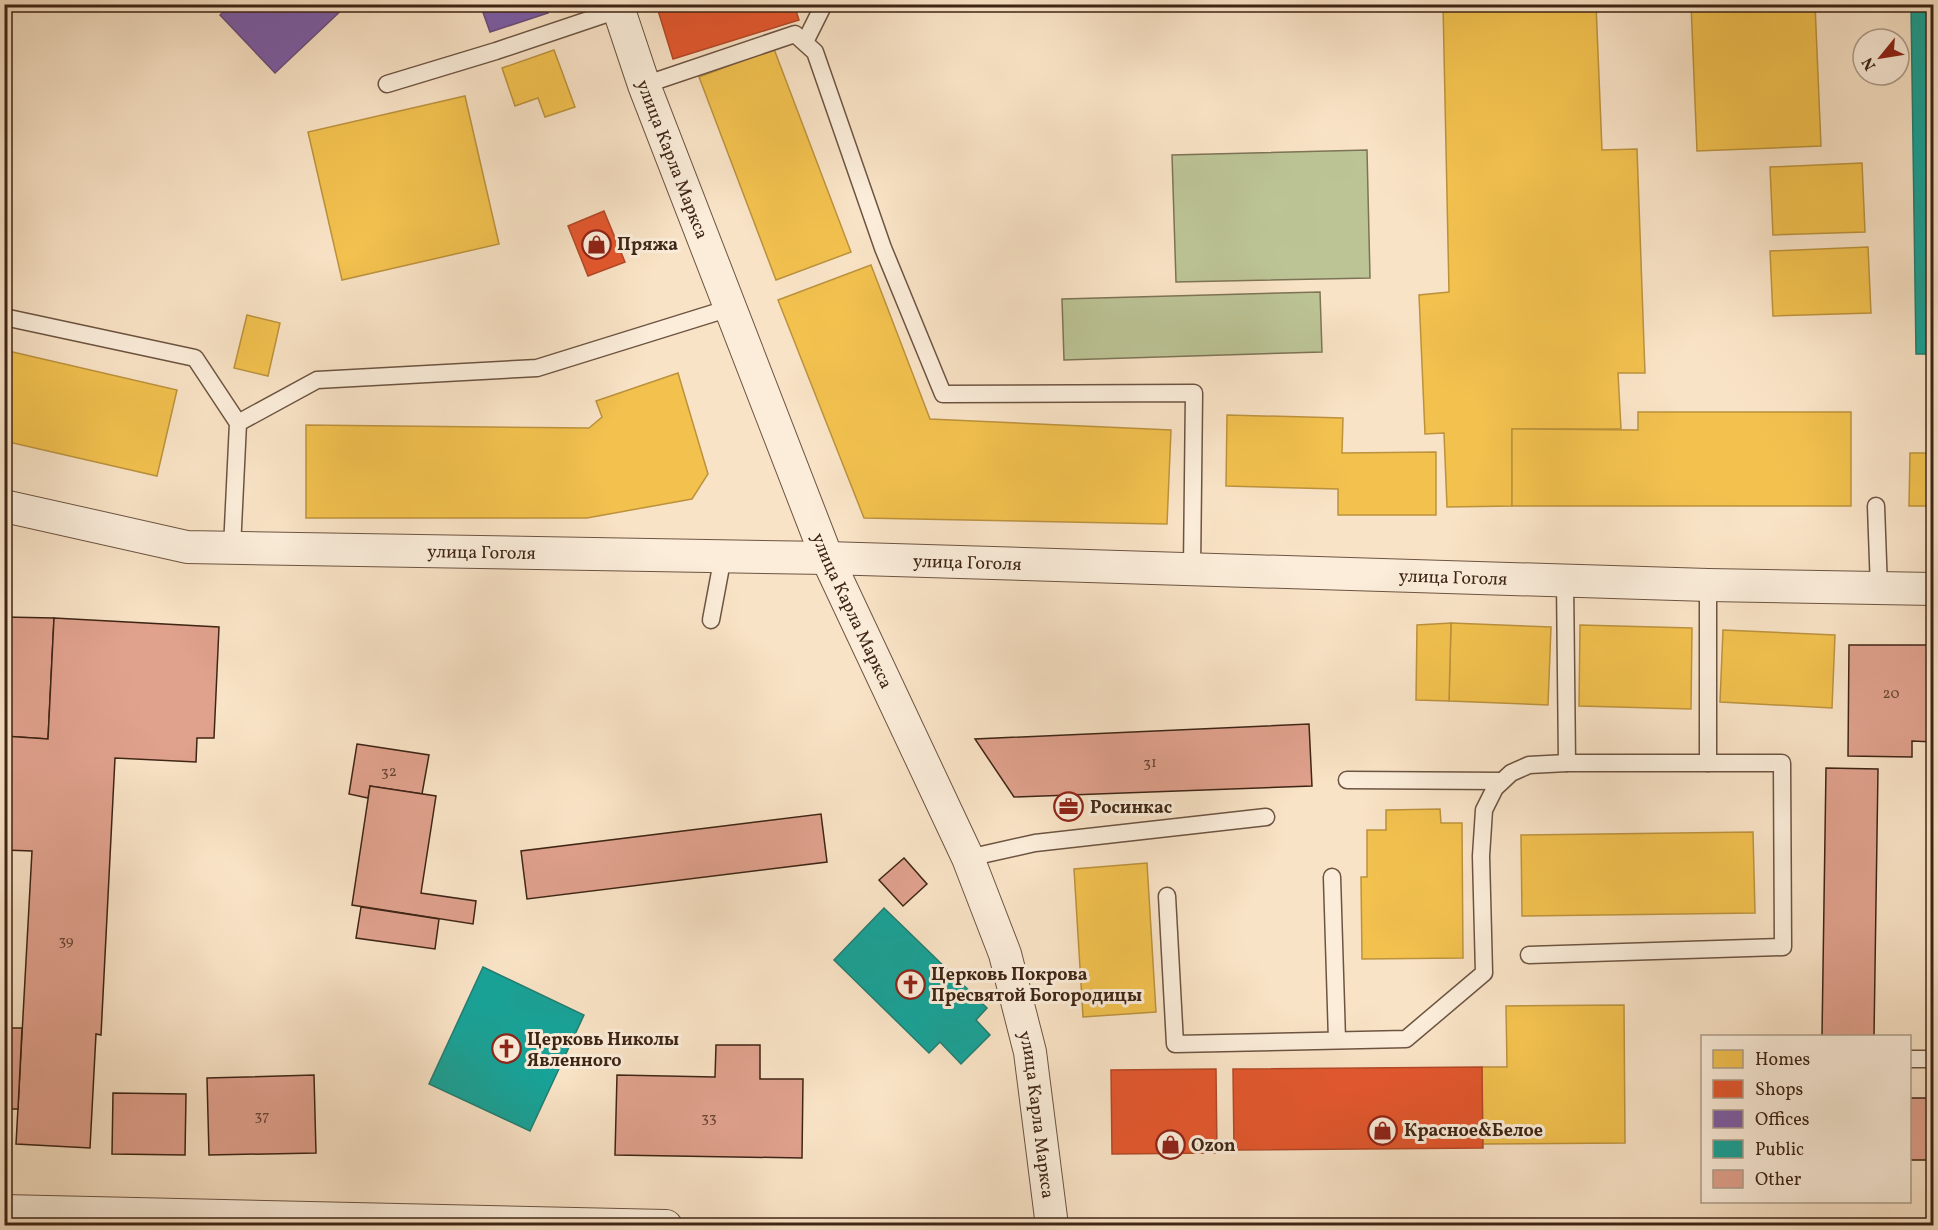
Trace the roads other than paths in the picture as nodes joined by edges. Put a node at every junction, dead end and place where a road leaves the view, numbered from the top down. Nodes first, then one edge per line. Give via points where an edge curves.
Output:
1 (824, 4) edge
2 (617, 7) edge
3 (805, 42) junction
4 (387, 84) dead end
5 (644, 85) junction
6 (730, 308) junction
7 (4, 318) edge
8 (238, 423) junction
9 (4, 506) edge
10 (1876, 506) dead end
11 (232, 548) junction
12 (723, 556) junction
13 (827, 558) junction
14 (1192, 569) junction
15 (1566, 581) junction
16 (1708, 585) junction
17 (1879, 589) junction
18 (1934, 589) edge
19 (711, 620) dead end
20 (1567, 763) junction
21 (1708, 763) junction
22 (1347, 780) dead end
23 (1502, 781) junction
24 (1266, 817) dead end
25 (968, 858) junction
26 (1332, 877) dead end
27 (1167, 896) dead end
28 (1529, 955) dead end
29 (1337, 1040) junction
30 (1911, 1059) edge
31 (1934, 1059) edge
32 (4, 1211) edge
33 (42, 1219) edge
34 (666, 1226) edge
35 (1052, 1226) edge

1 - 3 lane
2 - 4 lane via 496,51
2 - 5 street, улица Карла Маркса
3 - 5 lane via 795,34
3 - 14 lane via 814,52 883,248 943,394 1194,393
5 - 6 street, улица Карла Маркса
6 - 8 lane via 537,368 317,380
6 - 13 street, улица Карла Маркса
7 - 8 lane via 195,358
8 - 11 lane
9 - 11 street, улица Гоголя via 187,547
10 - 17 lane
11 - 12 street, улица Гоголя
12 - 13 street, улица Гоголя
12 - 19 lane
13 - 14 street, улица Гоголя
13 - 25 street, улица Карла Маркса
14 - 15 street, улица Гоголя
15 - 16 street, улица Гоголя
15 - 20 lane
16 - 17 street, улица Гоголя
16 - 21 lane
17 - 18 street, улица Гоголя
20 - 21 lane
20 - 23 lane via 1529,765
21 - 28 lane via 1782,763 1783,947
22 - 23 lane
23 - 29 lane via 1484,810 1484,973 1406,1039
24 - 25 lane via 1035,843
25 - 35 street, улица Карла Маркса via 1005,954 1030,1052
26 - 29 lane
27 - 29 lane via 1175,1044
30 - 31 lane
32 - 33 street
33 - 34 street

